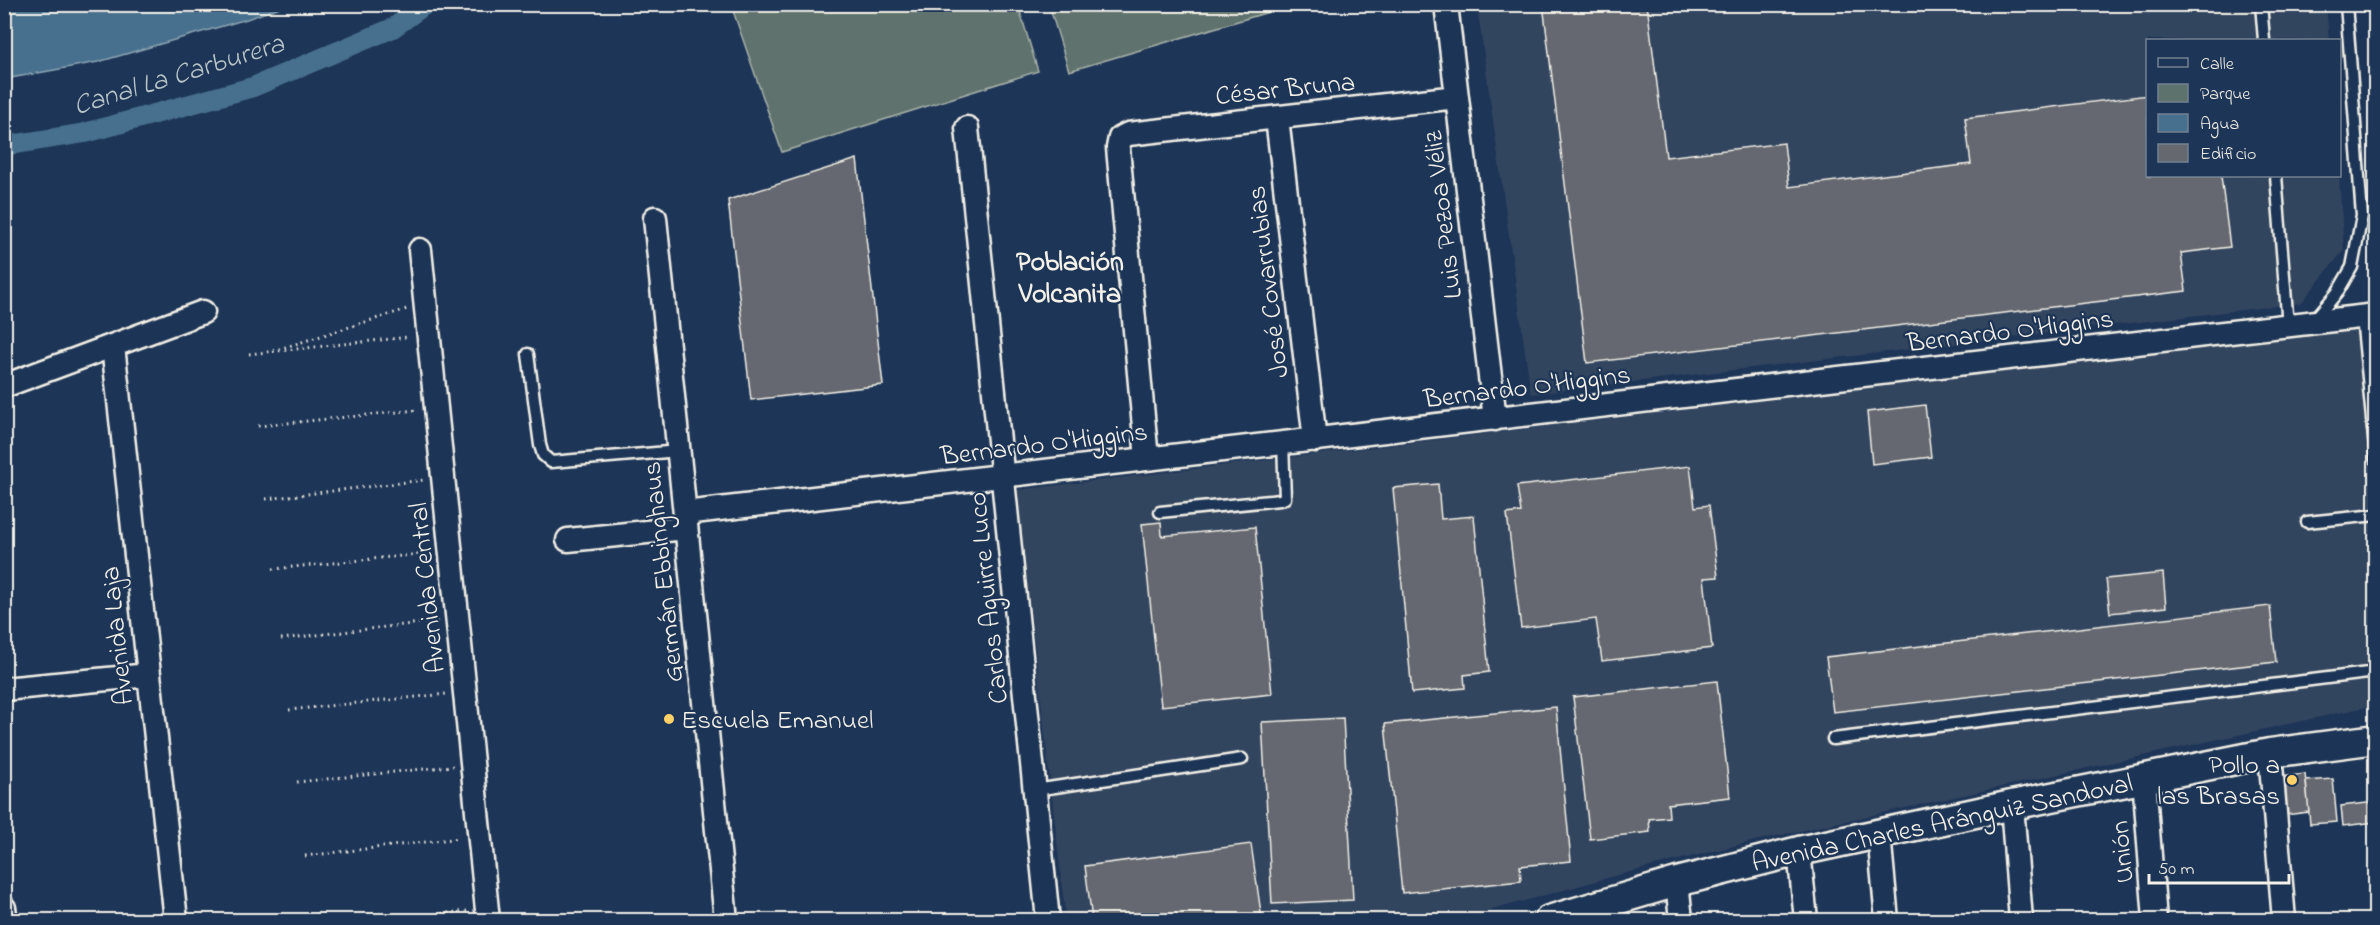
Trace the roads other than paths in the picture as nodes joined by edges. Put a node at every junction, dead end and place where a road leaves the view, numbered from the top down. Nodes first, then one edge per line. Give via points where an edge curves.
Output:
1 (1446, 4) edge
2 (2261, 4) edge
3 (2346, 4) edge
4 (2264, 39) edge
5 (1457, 98) junction
6 (1277, 118) junction
7 (967, 128) dead end
8 (2276, 177) edge
9 (655, 218) dead end
10 (420, 250) dead end
11 (203, 312) dead end
12 (2369, 316) edge
13 (2299, 324) junction
14 (113, 346) junction
15 (528, 354) dead end
16 (4, 386) edge
17 (1495, 419) junction
18 (1315, 440) junction
19 (1283, 444) junction
20 (679, 451) junction
21 (1148, 459) junction
22 (2376, 459) edge
23 (1003, 476) junction
24 (1160, 512) dead end
25 (2376, 515) edge
26 (686, 521) junction
27 (2307, 522) dead end
28 (568, 540) dead end
29 (2376, 672) edge
30 (149, 675) junction
31 (4, 689) edge
32 (1833, 739) dead end
33 (2376, 739) edge
34 (2270, 753) junction
35 (1242, 759) dead end
36 (2144, 778) junction
37 (1035, 790) junction
38 (2012, 805) junction
39 (1879, 834) junction
40 (1799, 851) junction
41 (1677, 882) junction
42 (4, 908) edge
43 (480, 916) edge
44 (1560, 919) edge
45 (6, 921) edge
46 (176, 921) edge
47 (726, 921) edge
48 (1048, 921) edge
49 (1680, 921) edge
50 (1806, 921) edge
51 (1887, 921) edge
52 (2022, 921) edge
53 (2155, 921) edge
54 (2284, 921) edge

1 - 5 street, Luis Pezoa Véliz
2 - 4 lane
3 - 13 lane via 2362,216 2352,267 2337,293
5 - 6 street, César Bruna
5 - 17 street, Luis Pezoa Véliz
6 - 18 street, José Covarrubias
6 - 21 street, César Bruna via 1120,138
7 - 23 street, Carlos Aguirre Luco
8 - 13 lane
9 - 20 street, Germán Ebbinghaus
10 - 43 street, Avenida Central
11 - 14 street
12 - 13 street, Bernardo O'Higgins
12 - 22 lane
13 - 17 street, Bernardo O'Higgins
14 - 16 street
14 - 30 street, Avenida Laja
15 - 20 lane via 540,445 551,462
17 - 18 street, Bernardo O'Higgins
18 - 19 street, Bernardo O'Higgins
19 - 21 street, Bernardo O'Higgins
19 - 24 lane via 1285,498
20 - 26 street, Germán Ebbinghaus
21 - 23 street, Bernardo O'Higgins
23 - 26 street, Bernardo O'Higgins
23 - 37 street, Carlos Aguirre Luco
25 - 27 lane
26 - 28 street, Bernardo O'Higgins
26 - 47 street, Germán Ebbinghaus
29 - 32 lane
30 - 31 street
30 - 46 street, Avenida Laja
33 - 34 street, Avenida Charles Aránguiz Sandoval
34 - 36 street, Avenida Charles Aránguiz Sandoval
34 - 54 street
35 - 37 lane
36 - 38 street, Avenida Charles Aránguiz Sandoval
36 - 53 street, Unión
37 - 48 street, Carlos Aguirre Luco
38 - 39 street, Avenida Charles Aránguiz Sandoval
38 - 52 street
39 - 40 street, Avenida Charles Aránguiz Sandoval
39 - 51 street
40 - 41 street, Avenida Charles Aránguiz Sandoval
40 - 50 street
41 - 44 street, Avenida Charles Aránguiz Sandoval
41 - 49 street
42 - 45 street

